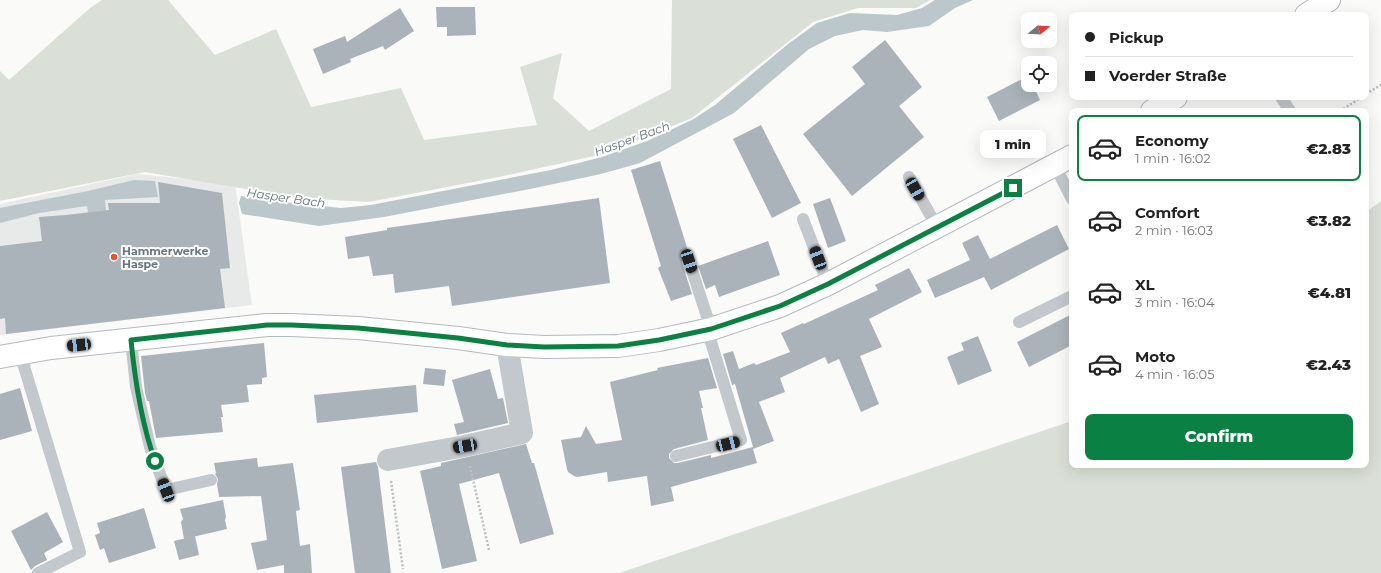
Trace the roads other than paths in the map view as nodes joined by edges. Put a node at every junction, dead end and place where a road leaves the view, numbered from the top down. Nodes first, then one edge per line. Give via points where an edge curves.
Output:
1 (1329, 0) edge
2 (1311, 12) edge
3 (1171, 100) edge
4 (1158, 108) edge
5 (1066, 162) edge
6 (909, 177) dead end
7 (1069, 180) edge
8 (803, 219) dead end
9 (937, 227) junction
10 (689, 261) dead end
11 (828, 284) junction
12 (1069, 298) edge
13 (1020, 322) dead end
14 (707, 330) junction
15 (131, 340) junction
16 (507, 345) junction
17 (10, 355) edge
18 (676, 456) dead end
19 (388, 460) road end
20 (211, 480) dead end
21 (38, 573) edge

1 - 2 main road
3 - 4 main road
5 - 7 lane
5 - 9 main road
6 - 9 lane
8 - 11 lane
9 - 11 main road
10 - 14 lane
11 - 14 main road via 780,306
12 - 13 lane
14 - 16 main road via 618,346 559,348
14 - 18 lane via 741,440
15 - 16 main road via 267,325 291,325 358,328
15 - 17 main road
15 - 20 lane via 136,387 150,447 166,490
16 - 19 street via 522,433
17 - 21 lane via 80,552

